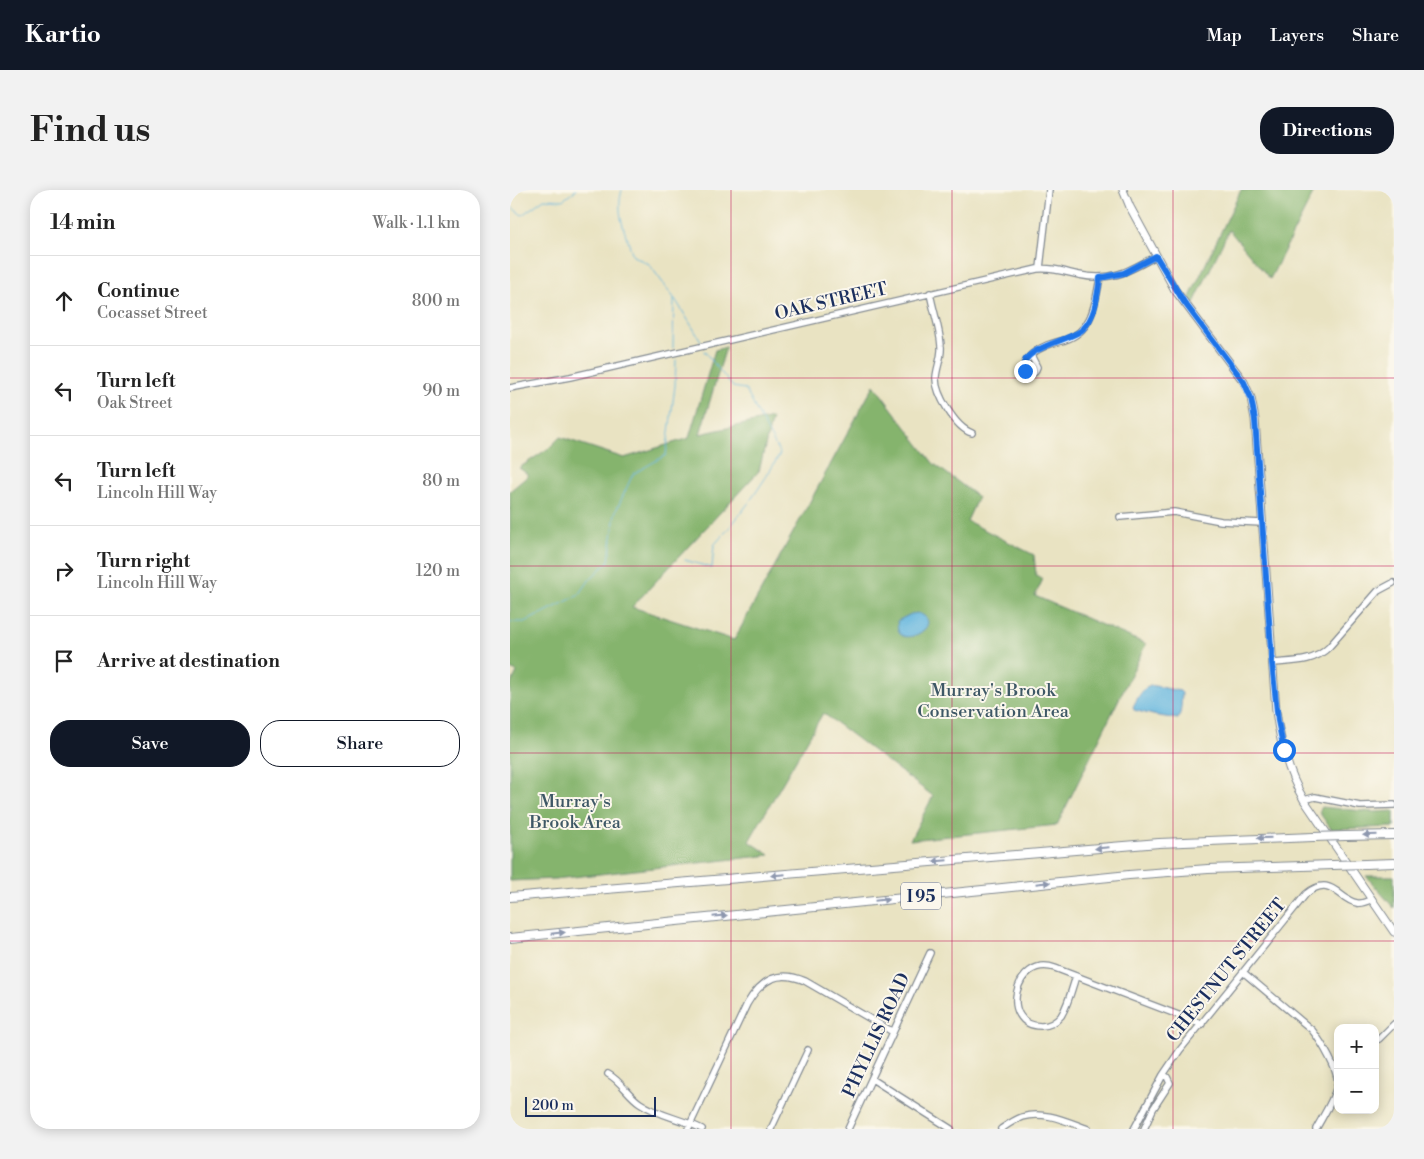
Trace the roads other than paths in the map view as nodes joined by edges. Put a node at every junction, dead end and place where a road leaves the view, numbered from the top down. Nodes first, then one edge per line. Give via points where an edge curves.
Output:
1 (1049, 190) edge
2 (1123, 190) edge
3 (1156, 256) junction
4 (1040, 268) junction
5 (1100, 278) junction
6 (930, 293) junction
7 (1031, 355) dead end
8 (510, 388) edge
9 (972, 433) dead end
10 (1120, 517) dead end
11 (1262, 523) junction
12 (1393, 583) dead end
13 (1272, 663) junction
14 (1304, 800) junction
15 (1394, 805) edge
16 (1394, 835) edge
17 (1394, 863) edge
18 (510, 897) edge
19 (1372, 899) junction
20 (1394, 931) edge
21 (510, 938) edge
22 (930, 953) dead end
23 (1243, 972) junction
24 (1076, 976) junction
25 (1202, 1024) junction
26 (1394, 1024) edge
27 (893, 1032) junction
28 (1379, 1039) dead end
29 (808, 1050) dead end
30 (608, 1074) dead end
31 (1163, 1075) junction
32 (872, 1079) junction
33 (689, 1126) edge
34 (702, 1129) edge
35 (771, 1129) edge
36 (848, 1129) edge
37 (951, 1129) edge
38 (1001, 1129) edge
39 (1088, 1129) edge
40 (1134, 1129) edge
41 (1144, 1129) edge
42 (1316, 1129) edge

1 - 4 street
2 - 3 main road
3 - 5 street, OAK STREET via 1124,273
3 - 11 main road via 1175,290 1249,393 1255,420
4 - 5 street, OAK STREET
4 - 6 street, OAK STREET
5 - 7 street via 1093,314 1084,328 1070,338 1042,346
6 - 8 street, OAK STREET via 570,377
6 - 9 street via 942,348 936,376 938,392 963,428
10 - 11 street via 1174,512 1222,521
11 - 13 main road
12 - 13 street via 1378,591 1321,654 1304,660
13 - 14 main road via 1282,741
14 - 15 street via 1314,797 1355,806
14 - 19 main road
16 -> 18 highway, I 95, bridge via 1159,843
21 -> 17 highway, I 95, bridge via 1121,875
19 - 20 main road
19 - 23 street, CHESTNUT STREET via 1357,903 1330,887 1314,888
22 - 27 street, PHYLLIS ROAD
23 - 25 street, CHESTNUT STREET
23 - 42 street via 1312,1030 1337,1075 1337,1087
24 - 24 street via 1064,1010 1056,1021 1038,1026 1019,1014 1015,1001 1017,992 1032,969 1046,966
24 - 25 street
25 - 31 street, CHESTNUT STREET
26 - 28 street
27 - 32 street, PHYLLIS ROAD
27 - 33 street via 805,980 787,975 771,979 756,989
29 - 35 street
30 - 33 street via 638,1102
31 - 40 street, CHESTNUT STREET
31 - 41 street via 1170,1083
32 - 36 street, PHYLLIS ROAD
32 - 37 street
33 - 34 street
38 - 39 street via 1022,1117 1034,1115

